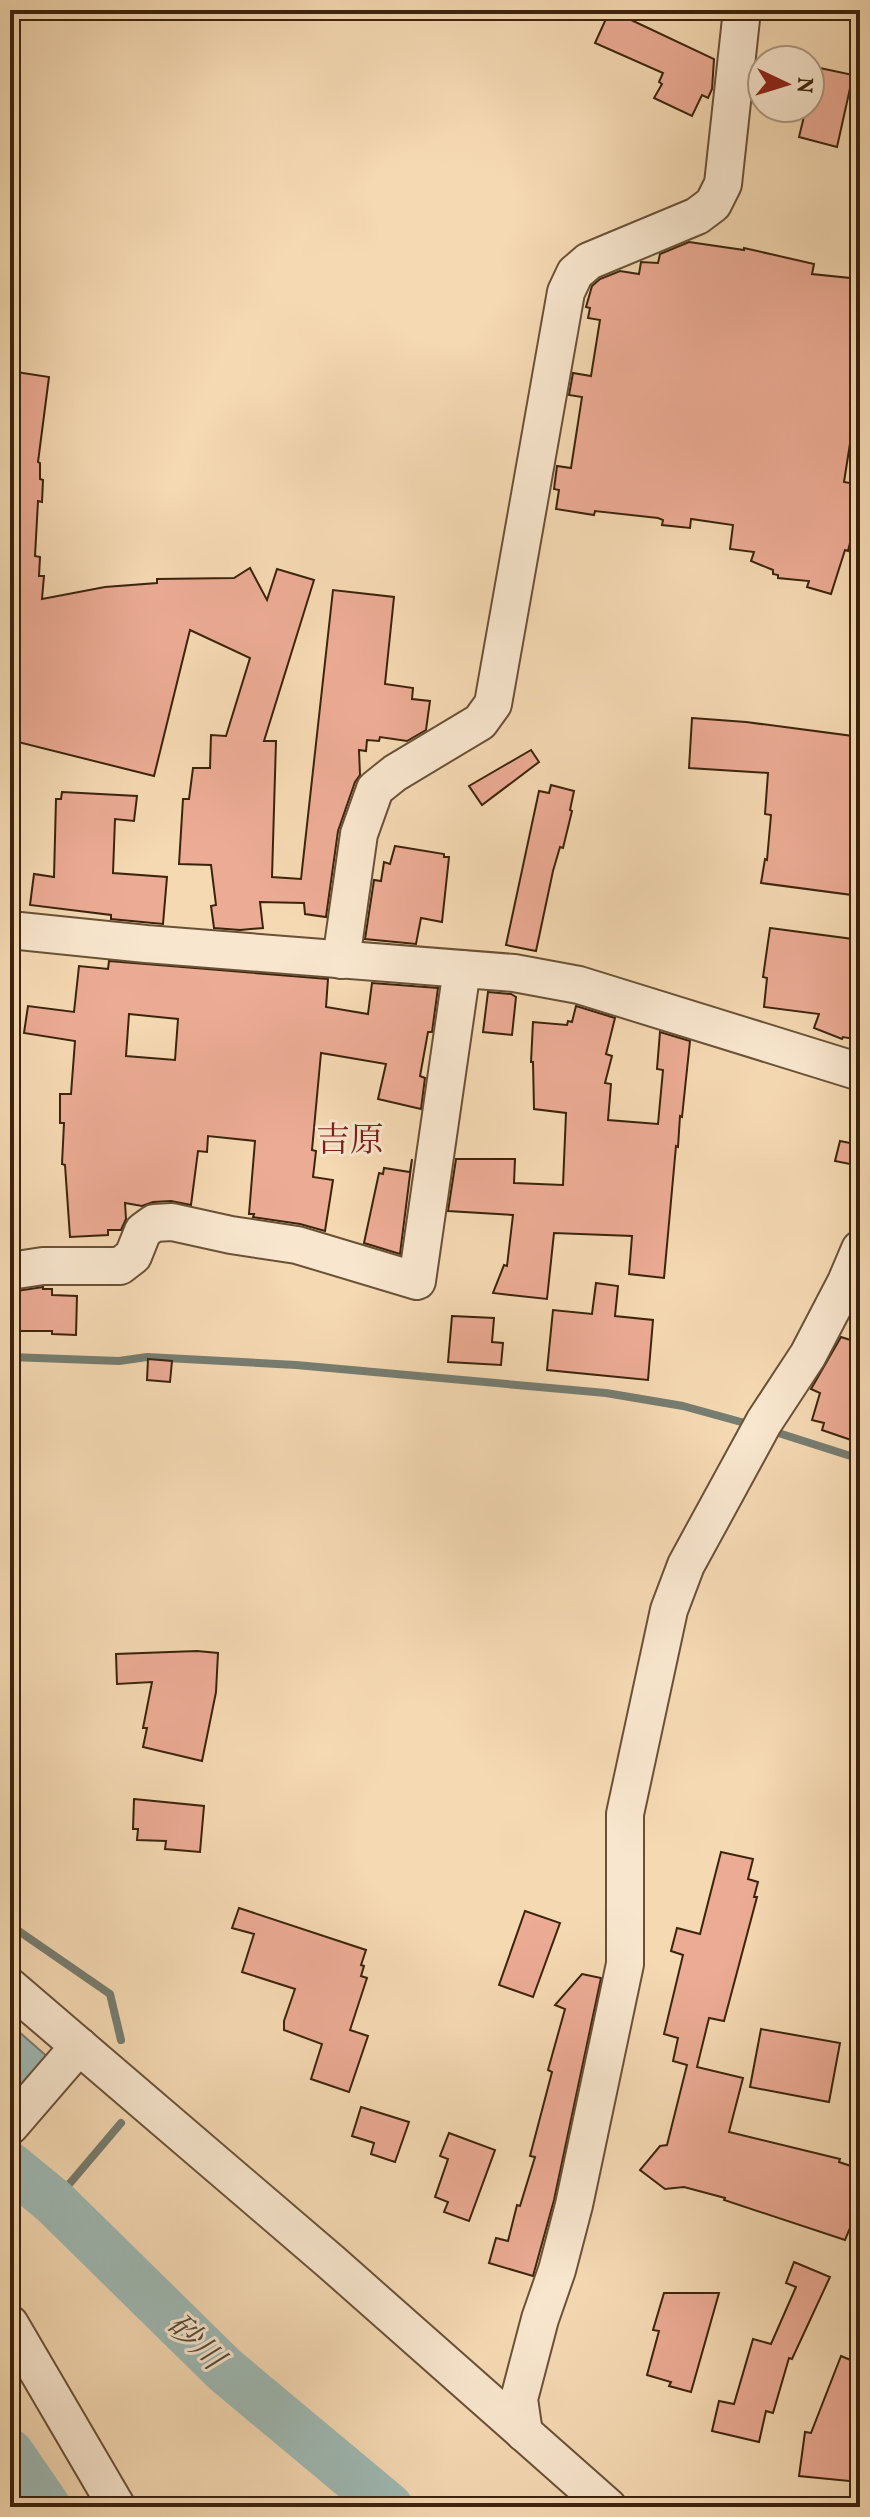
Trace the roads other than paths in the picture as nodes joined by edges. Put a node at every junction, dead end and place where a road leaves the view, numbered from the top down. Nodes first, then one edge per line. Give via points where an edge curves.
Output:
1 (742, 10) edge
2 (10, 930) edge
3 (341, 960) junction
4 (462, 969) junction
5 (860, 1072) edge
6 (860, 1249) edge
7 (10, 1271) edge
8 (10, 1987) edge
9 (79, 2046) junction
10 (10, 2126) edge
11 (10, 2324) edge
12 (524, 2433) junction
13 (117, 2507) edge
14 (608, 2507) edge

1 - 3 street via 723,184 713,204 697,216 589,261 575,273 566,292 493,704 480,722 375,789 359,834
2 - 3 street
3 - 4 street
4 - 5 street via 579,985
4 - 7 street via 417,1281 297,1245 172,1222 154,1223 143,1231 133,1256 120,1266
6 - 12 street via 808,1355 686,1565 669,1610 625,1814 625,1964 574,2205 519,2399
8 - 9 street
9 - 10 street
9 - 12 street
11 - 13 street
12 - 14 street

